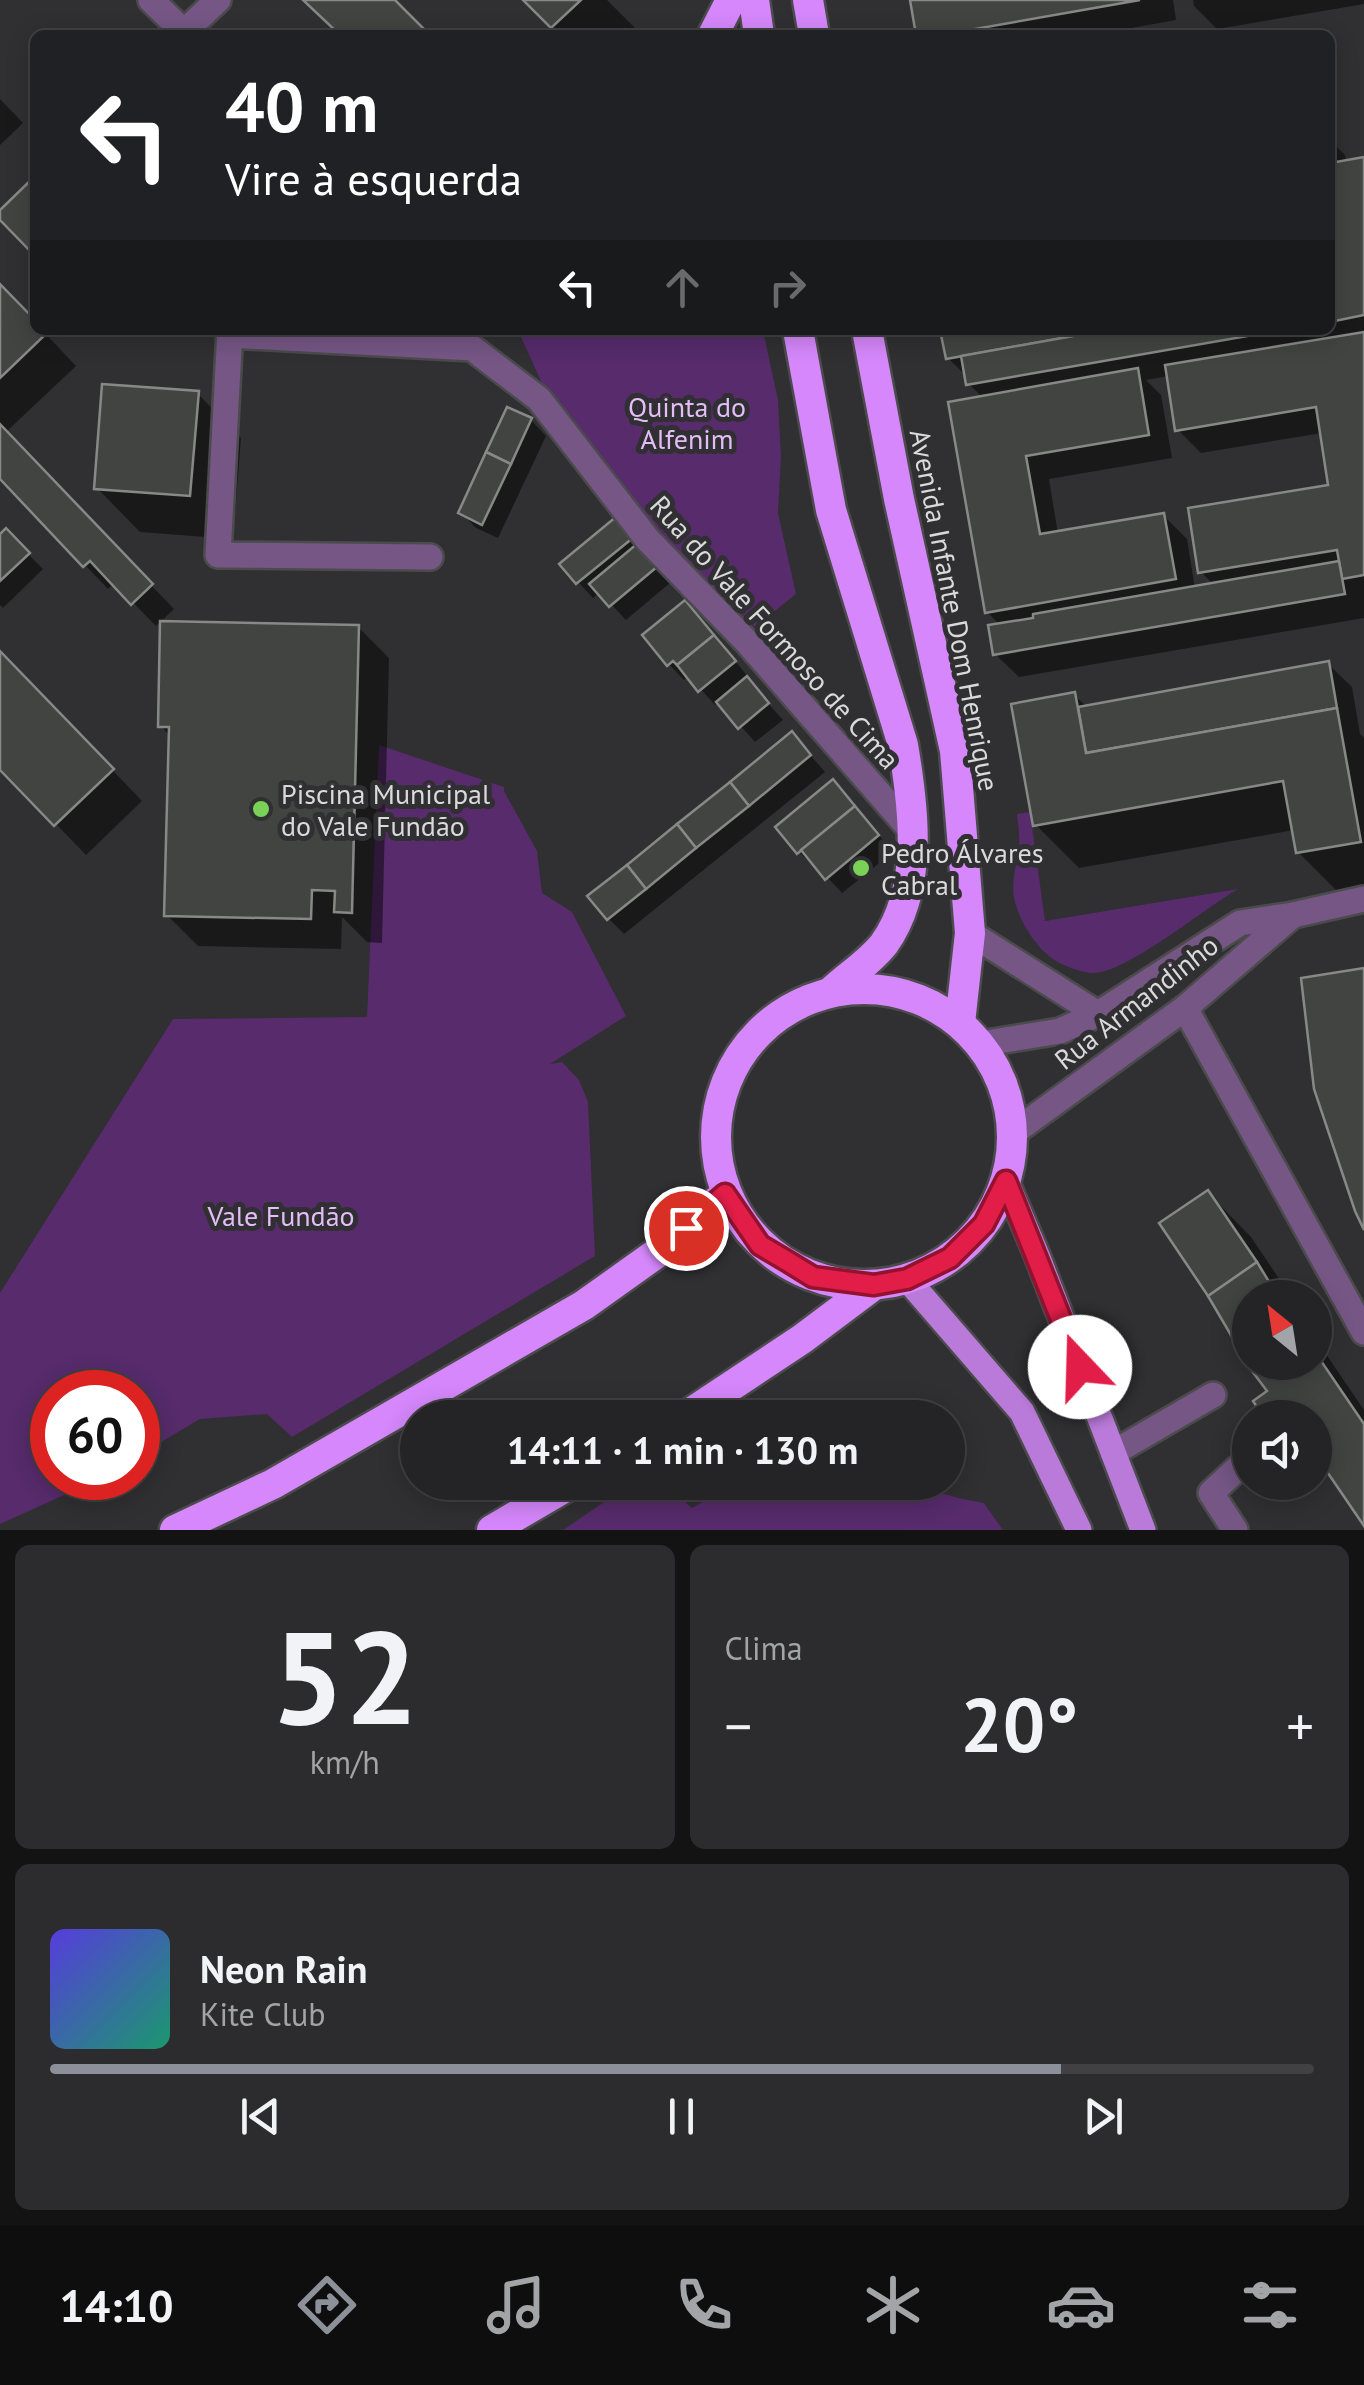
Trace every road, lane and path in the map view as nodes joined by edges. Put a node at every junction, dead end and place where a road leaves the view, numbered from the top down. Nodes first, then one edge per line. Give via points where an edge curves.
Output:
1 (151, 0) edge
2 (218, 0) edge
3 (731, 0) edge
4 (754, 0) edge
5 (808, 0) edge
6 (181, 30) edge
7 (189, 30) edge
8 (716, 30) edge
9 (758, 30) edge
10 (813, 30) edge
11 (230, 335) edge
12 (309, 335) edge
13 (799, 335) edge
14 (868, 335) edge
15 (468, 339) edge
16 (430, 557) dead end
17 (911, 830) junction
18 (1364, 899) edge
19 (1293, 915) junction
20 (970, 933) junction
21 (832, 991) junction
22 (1185, 1008) junction
23 (1098, 1014) junction
24 (970, 1034) junction
25 (1013, 1133) junction
26 (1006, 1181) junction
27 (725, 1194) junction
28 (907, 1279) junction
29 (874, 1285) junction
30 (1364, 1332) edge
31 (1213, 1395) dead end
32 (710, 1400) edge
33 (1113, 1453) junction
34 (1232, 1473) edge
35 (543, 1500) edge
36 (174, 1530) edge
37 (492, 1530) edge
38 (1079, 1530) edge
39 (1144, 1530) edge
40 (1235, 1530) edge

1 - 6 street
2 - 7 street
3 - 8 highway
4 - 9 highway
5 - 10 highway
11 - 16 street via 218,555
12 - 15 street, Rua do Vale Formoso de Cima
13 - 17 highway via 831,510 903,745
14 - 20 highway, Avenida Infante Dom Henrique via 955,751
15 - 17 street, Rua do Vale Formoso de Cima via 539,399 648,540
17 - 21 highway via 912,865 899,918 883,946
18 - 19 street, Rua Armandinho
19 - 22 street, Rua Armandinho
19 - 23 street, Rua Armandinho via 1240,923
20 - 23 street
20 - 24 highway, Avenida Infante Dom Henrique
21 - 24 highway via 877,988 922,1000
21 - 27 highway via 773,1019 731,1068 714,1130
22 - 25 street, Rua Armandinho
22 - 30 street
23 - 24 street, Rua Armandinho via 1060,1032
24 - 25 highway via 998,1071
25 - 26 highway
26 - 28 highway via 984,1224 950,1258
26 - 33 main road
27 - 29 highway via 760,1245 813,1277
27 - 36 highway via 584,1305 274,1484
28 - 29 highway
28 - 38 main road via 1022,1412
29 - 32 highway
31 - 33 street
33 - 39 main road
34 - 40 street via 1211,1493
35 - 37 highway

